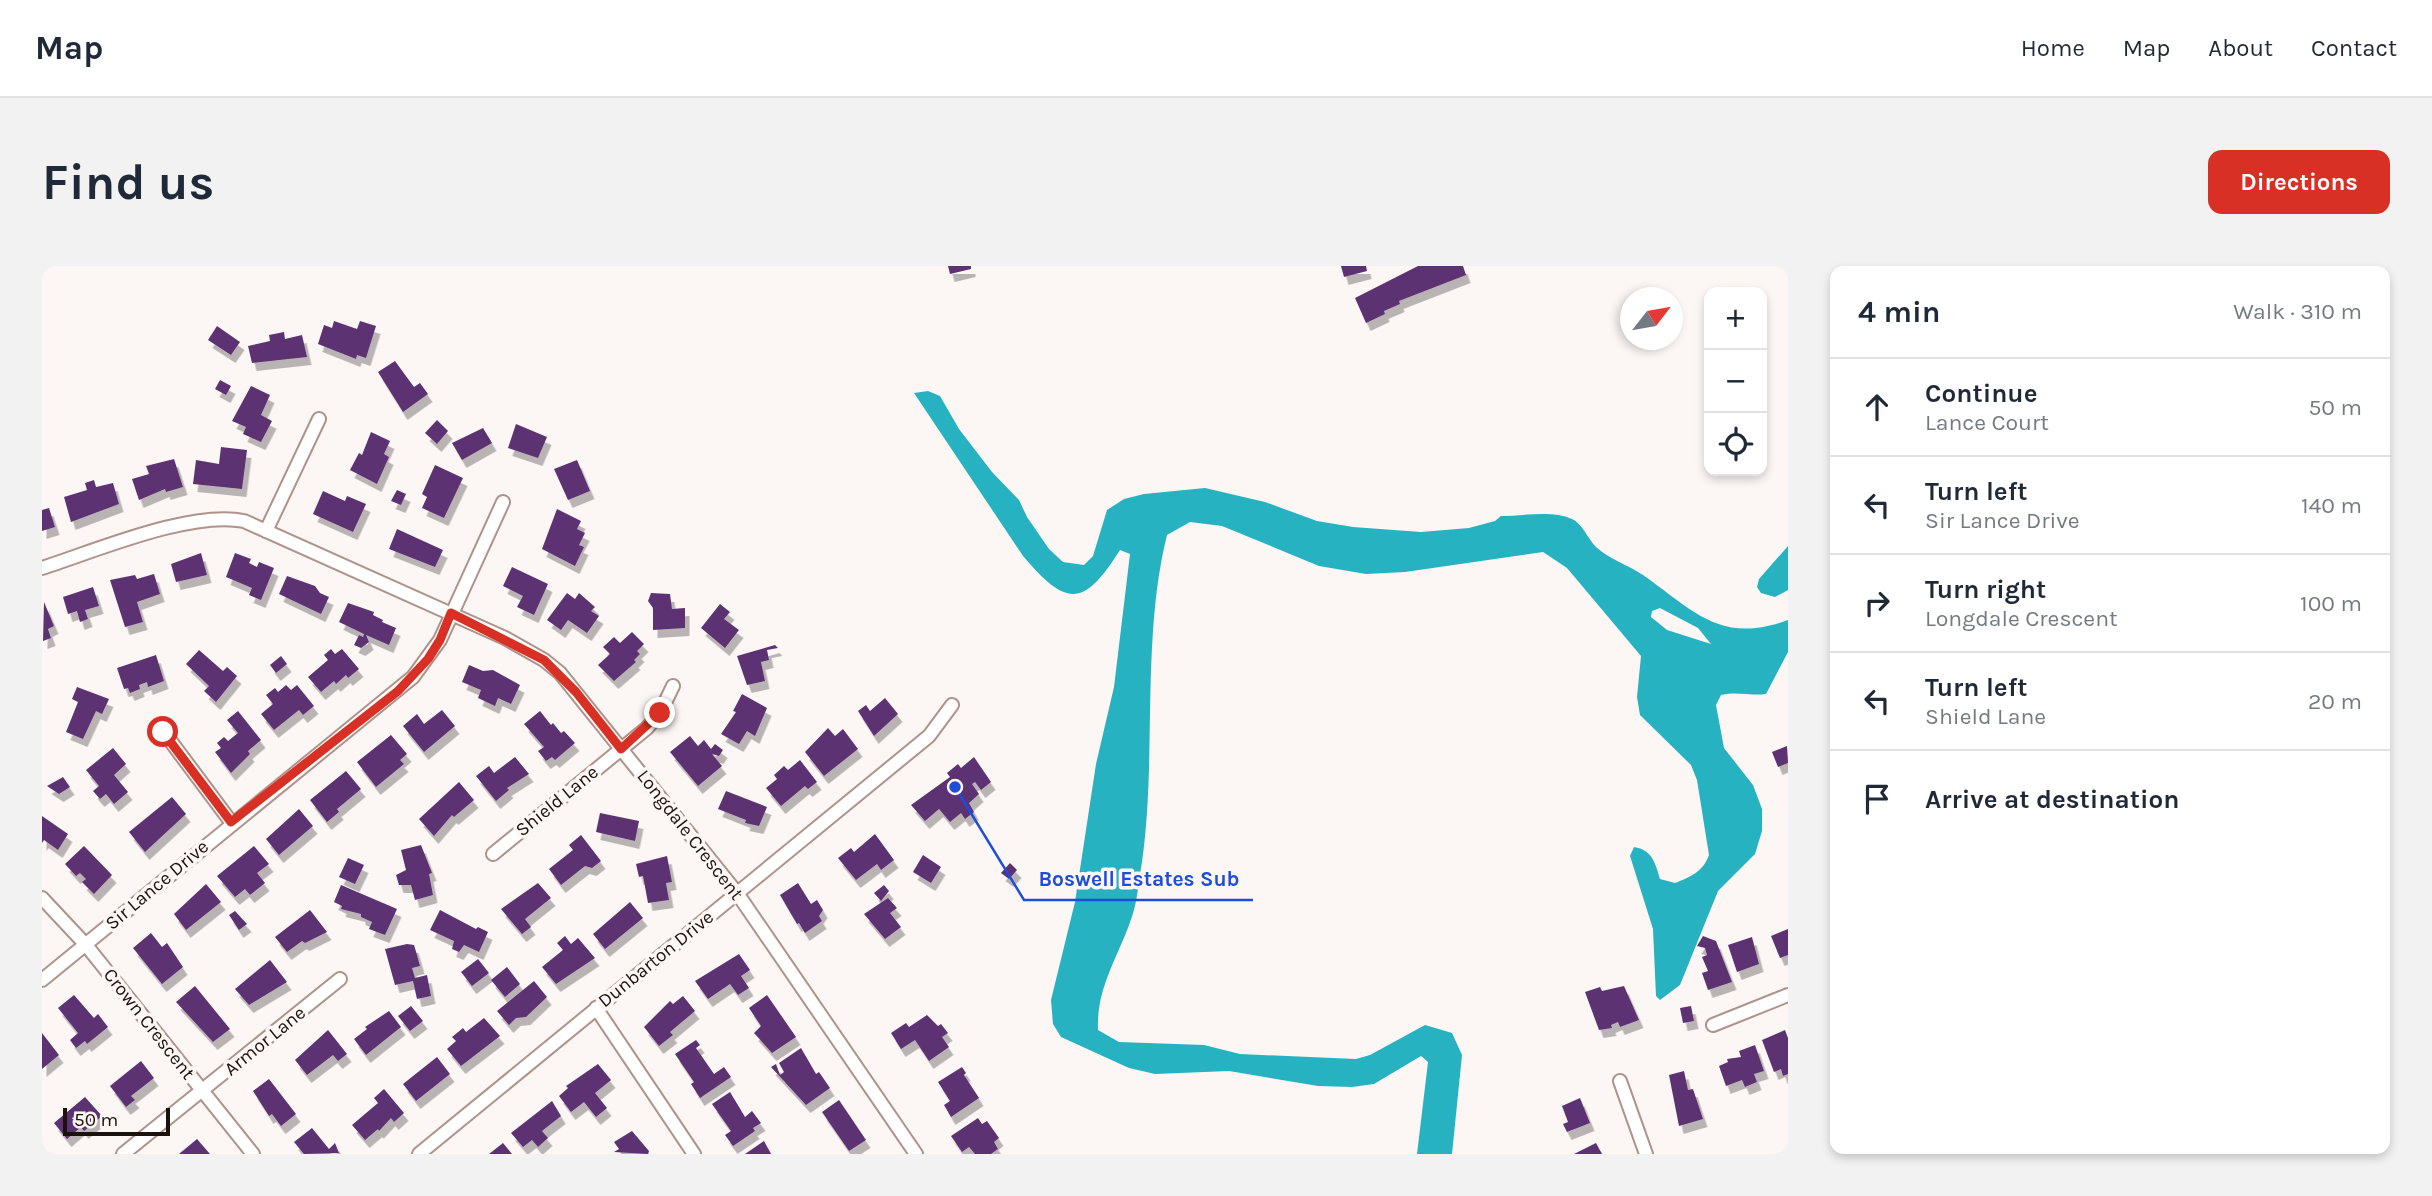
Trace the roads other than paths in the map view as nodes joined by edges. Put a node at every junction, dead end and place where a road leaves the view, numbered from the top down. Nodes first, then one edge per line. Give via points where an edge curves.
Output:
1 (319, 419) dead end
2 (503, 502) dead end
3 (266, 531) junction
4 (42, 568) edge
5 (451, 613) junction
6 (673, 685) dead end
7 (952, 705) dead end
8 (163, 732) dead end
9 (621, 749) junction
10 (231, 822) junction
11 (493, 853) dead end
12 (737, 892) junction
13 (42, 898) edge
14 (86, 945) junction
15 (340, 979) dead end
16 (42, 980) edge
17 (1788, 995) edge
18 (596, 1008) junction
19 (1713, 1024) dead end
20 (1620, 1081) dead end
21 (202, 1092) junction
22 (123, 1154) edge
23 (253, 1154) edge
24 (419, 1154) edge
25 (694, 1154) edge
26 (916, 1154) edge
27 (1646, 1154) edge

1 - 3 street
2 - 5 street, Sir Lance Drive
3 - 4 street, Longdale Crescent via 225,517 197,521
3 - 5 street, Longdale Crescent
5 - 9 street, Longdale Crescent via 544,660
5 - 10 street, Sir Lance Drive via 428,659 398,691
6 - 9 street, Shield Lane via 660,713
7 - 12 street, Dunbarton Drive via 929,736
8 - 10 street
9 - 11 street, Shield Lane
9 - 12 street, Longdale Crescent
10 - 14 street, Sir Lance Drive
12 - 18 street, Dunbarton Drive
12 - 26 street, Longdale Crescent
13 - 14 street, Crown Crescent
14 - 16 street, Sir Lance Drive
14 - 21 street, Crown Crescent
15 - 21 street, Armor Lane
17 - 19 street
18 - 24 street, Dunbarton Drive
18 - 25 street
20 - 27 street
21 - 22 street, Armor Lane
21 - 23 street, Crown Crescent

